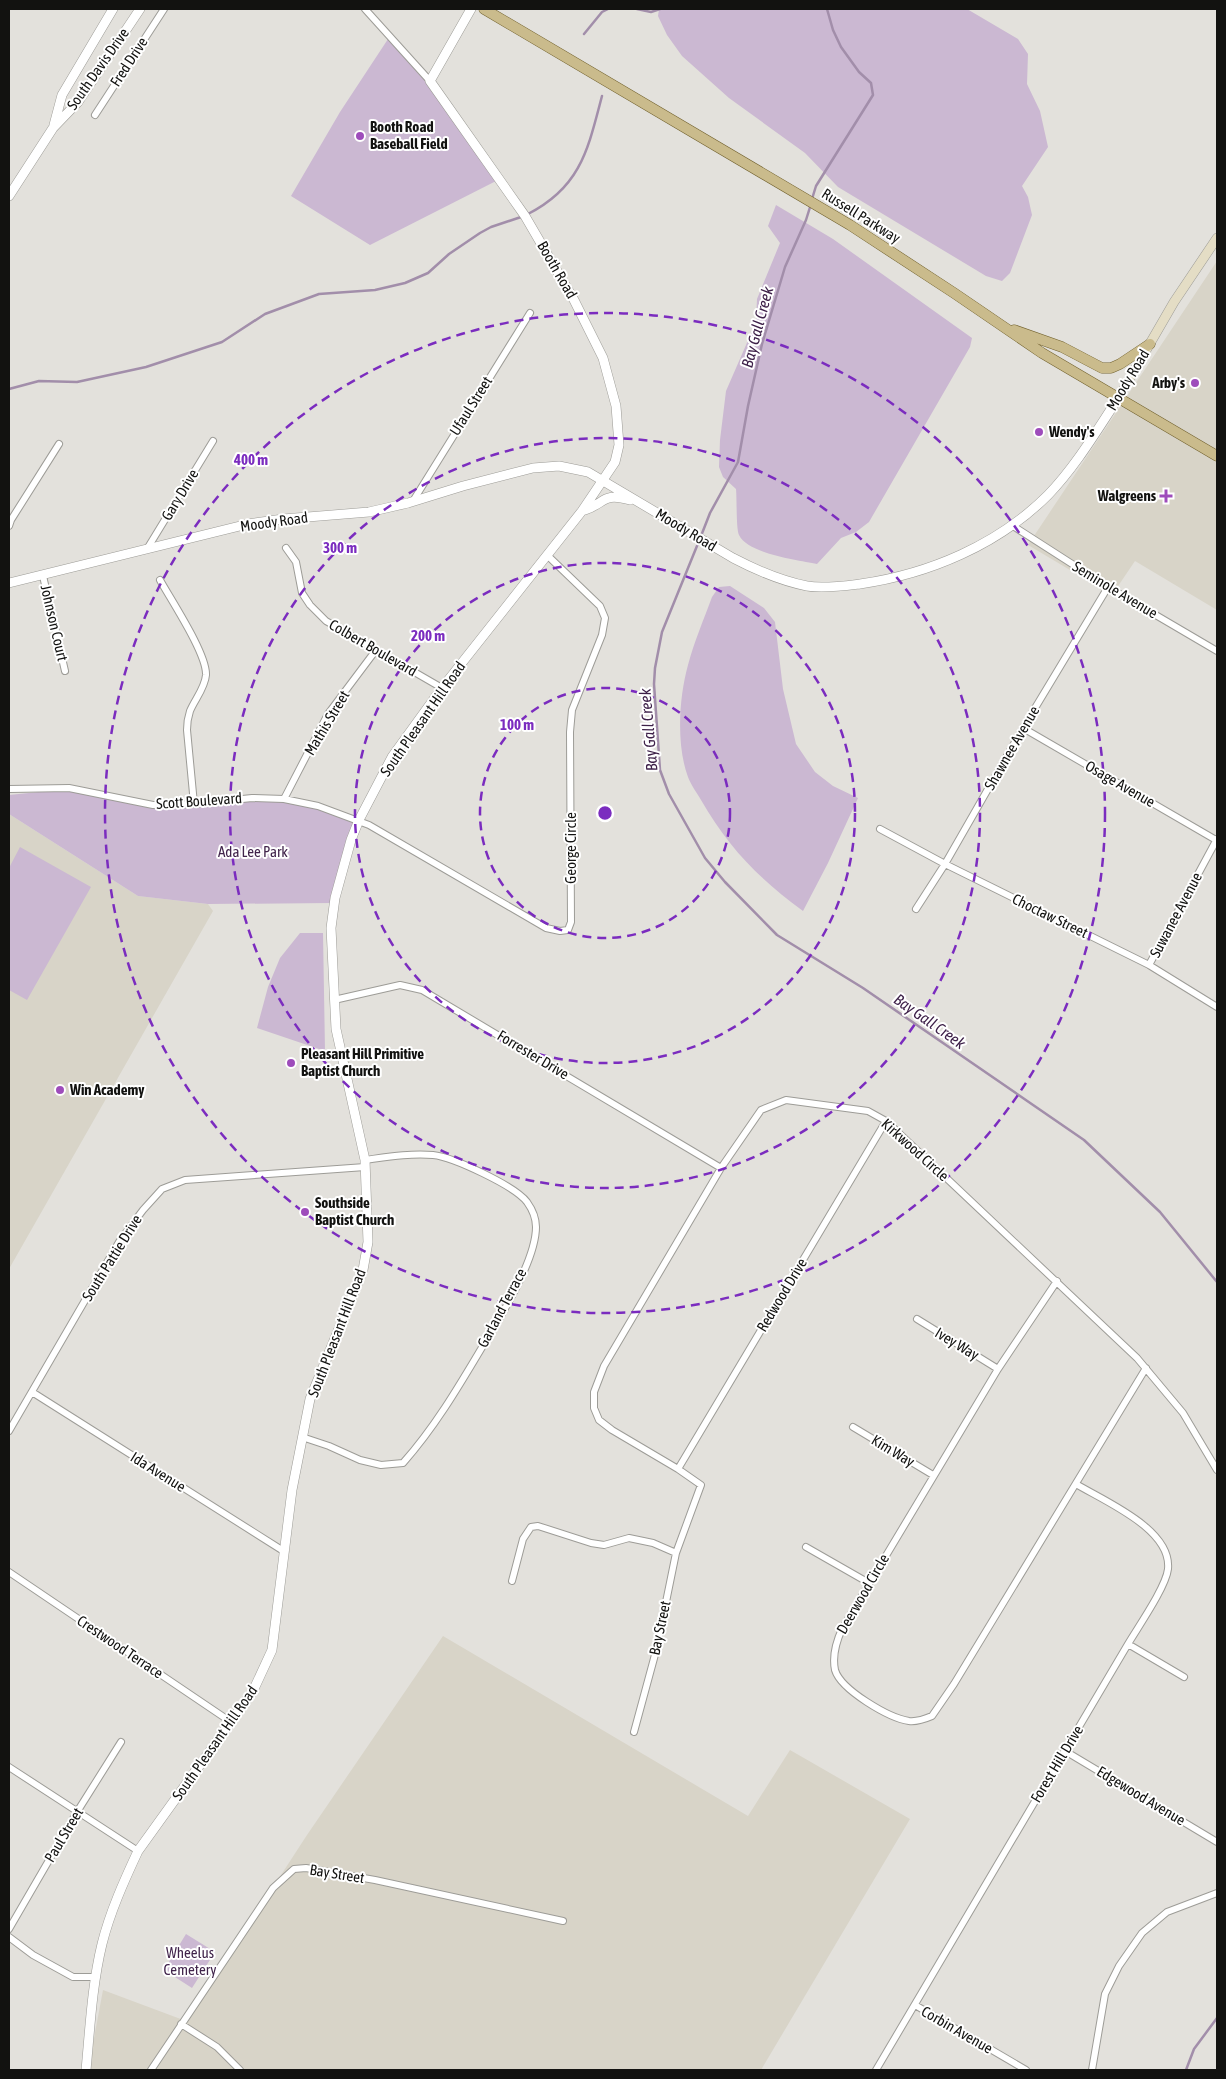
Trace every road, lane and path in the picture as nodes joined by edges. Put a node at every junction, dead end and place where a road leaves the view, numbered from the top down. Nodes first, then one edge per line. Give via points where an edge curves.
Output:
1 (112, 9) edge
2 (140, 9) edge
3 (164, 9) edge
4 (366, 9) edge
5 (471, 9) edge
6 (484, 9) edge
7 (430, 81) junction
8 (95, 115) dead end
9 (53, 128) junction
10 (9, 196) edge
11 (1217, 238) edge
12 (530, 313) dead end
13 (998, 324) junction
14 (1150, 344) junction
15 (1119, 397) junction
16 (213, 441) dead end
17 (58, 444) dead end
18 (1217, 456) edge
19 (603, 480) junction
20 (413, 501) junction
21 (642, 503) junction
22 (582, 511) junction
23 (9, 526) edge
24 (1013, 526) junction
25 (286, 548) dead end
26 (147, 549) junction
27 (548, 556) junction
28 (43, 576) junction
29 (160, 580) dead end
30 (9, 583) edge
31 (1108, 587) junction
32 (376, 650) junction
33 (1217, 651) edge
34 (65, 671) dead end
35 (442, 688) junction
36 (1023, 728) junction
37 (9, 789) edge
38 (284, 799) junction
39 (194, 804) junction
40 (359, 820) junction
41 (880, 829) dead end
42 (1217, 840) edge
43 (945, 864) junction
44 (916, 909) dead end
45 (1149, 965) junction
46 (334, 1000) junction
47 (1217, 1007) edge
48 (886, 1121) junction
49 (365, 1164) junction
50 (721, 1168) junction
51 (1057, 1281) junction
52 (917, 1319) dead end
53 (1146, 1368) junction
54 (998, 1369) junction
55 (32, 1392) junction
56 (853, 1427) dead end
57 (9, 1431) edge
58 (302, 1437) junction
59 (678, 1469) junction
60 (1217, 1470) edge
61 (933, 1475) junction
62 (1076, 1484) junction
63 (806, 1547) dead end
64 (285, 1552) junction
65 (676, 1553) junction
66 (9, 1572) edge
67 (512, 1581) dead end
68 (868, 1584) junction
69 (1128, 1644) junction
70 (1184, 1677) dead end
71 (231, 1722) junction
72 (634, 1732) dead end
73 (121, 1742) dead end
74 (1065, 1751) junction
75 (9, 1767) edge
76 (77, 1812) junction
77 (1217, 1842) edge
78 (138, 1851) junction
79 (1217, 1893) edge
80 (564, 1921) dead end
81 (9, 1929) edge
82 (9, 1937) edge
83 (96, 1976) junction
84 (914, 2005) junction
85 (181, 2024) junction
86 (86, 2070) edge
87 (151, 2070) edge
88 (240, 2070) edge
89 (876, 2070) edge
90 (1026, 2070) edge
91 (1092, 2070) edge

1 - 9 street, South Davis Drive via 62,95
2 - 9 street, South Davis Drive via 78,102
3 - 8 street, Fred Drive
4 - 7 street, Booth Road
5 - 7 street
6 - 13 main road, Russell Parkway via 850,225
7 - 19 street, Booth Road via 524,216 574,300 603,358 616,406 619,445 615,462
9 - 10 street, South Davis Drive
11 - 14 main road, Moody Road
12 - 20 street, Ufaul Street
13 - 14 main road via 1062,347 1102,368 1120,364
13 - 15 main road, Russell Parkway
14 - 15 main road, Moody Road
15 - 18 main road, Russell Parkway
15 - 24 street, Moody Road via 1063,477
16 - 26 street, Gary Drive
17 - 23 street
19 - 20 street, Moody Road via 574,468 544,466
19 - 21 street, Moody Road
19 - 22 street, South Pleasant Hill Road
20 - 26 street, Moody Road via 369,512 248,524
21 - 22 street via 613,496
21 - 24 street, Moody Road via 733,558 761,572 809,587 846,586 920,571 988,542
22 - 27 street, South Pleasant Hill Road
24 - 31 street, Seminole Avenue
25 - 32 street, Colbert Boulevard via 296,562 302,593 310,605 326,621
26 - 28 street, Moody Road
27 - 35 street, South Pleasant Hill Road
27 - 40 street, George Circle via 600,606 605,618 602,635 572,710 571,922 568,930 546,928
28 - 30 street, Moody Road
28 - 34 street, Johnson Court
29 - 39 street via 203,658 206,674 191,710 187,730
31 - 33 street, Seminole Avenue
31 - 36 street, Shawnee Avenue
32 - 35 street, Colbert Boulevard
32 - 38 street, Mathis Street via 328,714
35 - 40 street, South Pleasant Hill Road via 392,757
36 - 42 street, Osage Avenue
36 - 43 street, Shawnee Avenue
37 - 39 street, Scott Boulevard via 69,788 153,805
38 - 39 street, Scott Boulevard via 243,798
38 - 40 street, Scott Boulevard
40 - 46 street, South Pleasant Hill Road via 335,898 331,928
41 - 43 street, Choctaw Street
42 - 45 street, Suwanee Avenue
43 - 44 street, Shawnee Avenue
43 - 45 street, Choctaw Street
45 - 47 street, Choctaw Street
46 - 49 street, South Pleasant Hill Road via 336,1028
46 - 50 street, Forrester Drive via 400,985 422,990
48 - 50 street, Kirkwood Circle via 868,1111 786,1100 761,1110
48 - 51 street, Kirkwood Circle
48 - 59 street, Redwood Drive
49 - 55 street, South Pattie Drive via 185,1180 162,1189 119,1242
49 - 58 street, South Pleasant Hill Road via 368,1242 363,1270 310,1399
49 - 58 street, Garland Terrace via 416,1154 436,1156 464,1165 511,1189 526,1201 534,1214 533,1241 524,1271 504,1311 446,1408 403,1464 381,1465 360,1460
50 - 59 street, Kirkwood Circle via 604,1366 594,1392 594,1408 599,1420
51 - 53 street, Kirkwood Circle
51 - 54 street, Deerwood Circle
52 - 54 street, Ivey Way
53 - 60 street, Kirkwood Circle via 1183,1414
53 - 62 street, Deerwood Circle
54 - 61 street, Deerwood Circle
55 - 57 street, South Pattie Drive
55 - 64 street, Ida Avenue
56 - 61 street, Kim Way
58 - 64 street, South Pleasant Hill Road
59 - 65 street, Bay Street via 701,1485
61 - 68 street, Deerwood Circle
62 - 68 street, Deerwood Circle via 932,1716 912,1721 897,1718 855,1693 842,1682 836,1671 836,1642
62 - 69 street, Forest Hill Drive via 1137,1520 1164,1548 1168,1570
63 - 68 street
64 - 71 street, South Pleasant Hill Road via 272,1650 253,1691
65 - 67 street via 653,1543 629,1538 604,1545 531,1526 523,1539
65 - 72 street, Bay Street via 656,1652
66 - 71 street, Crestwood Terrace
69 - 70 street
69 - 74 street, Forest Hill Drive
71 - 78 street, South Pleasant Hill Road
73 - 76 street, Paul Street
74 - 77 street, Edgewood Avenue
74 - 84 street, Forest Hill Drive
75 - 76 street
76 - 78 street
76 - 81 street, Paul Street
78 - 83 street, South Pleasant Hill Road via 112,1912
79 - 91 street via 1167,1912 1142,1933 1104,1994
80 - 85 street, Bay Street via 375,1880 294,1868 268,1895
82 - 83 street via 33,1955 73,1977
83 - 86 street, South Pleasant Hill Road
84 - 89 street, Forest Hill Drive
84 - 90 street, Corbin Avenue
85 - 87 street, Bay Street
85 - 88 street via 217,2047

